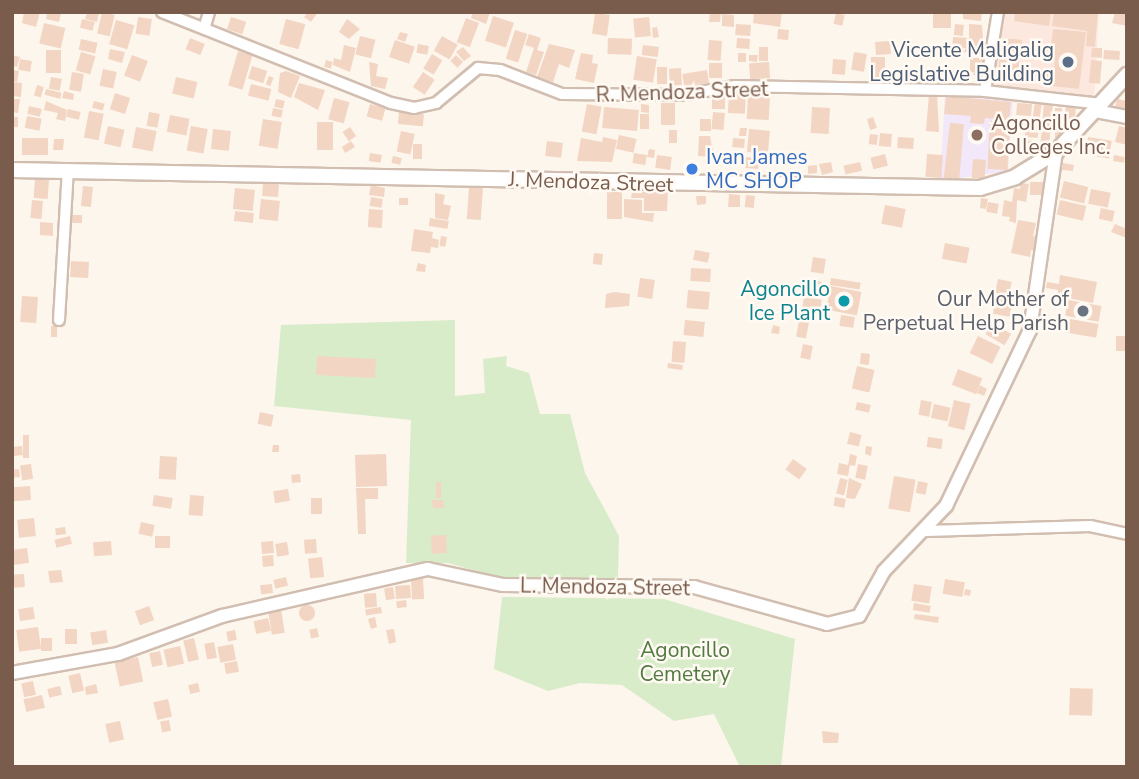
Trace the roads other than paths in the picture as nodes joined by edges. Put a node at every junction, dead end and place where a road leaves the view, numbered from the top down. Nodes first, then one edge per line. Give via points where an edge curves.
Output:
1 (162, 12) edge
2 (209, 12) edge
3 (998, 12) edge
4 (205, 26) junction
5 (1127, 75) edge
6 (985, 91) junction
7 (1099, 108) junction
8 (1127, 117) edge
9 (1056, 152) junction
10 (12, 170) edge
11 (68, 170) junction
12 (60, 320) dead end
13 (928, 531) junction
14 (1127, 534) edge
15 (12, 673) edge

1 - 4 street, R. Mendoza Street
2 - 4 street
3 - 6 street
4 - 6 street, R. Mendoza Street via 391,103 414,108 436,103 478,68 500,69 562,94 682,95 734,86
5 - 7 main road, J. Mendoza Street
6 - 7 street, R. Mendoza Street
7 - 8 street, R. Mendoza Street
7 - 9 main road, J. Mendoza Street
9 - 11 main road, J. Mendoza Street via 1015,177 980,188 933,191
9 - 13 street, L. Mendoza Street via 1030,330 983,436
10 - 11 main road, J. Mendoza Street
11 - 12 street
13 - 14 street via 1090,526
13 - 15 street, L. Mendoza Street via 884,571 859,616 827,624 694,587 503,585 428,569 222,616 118,654

